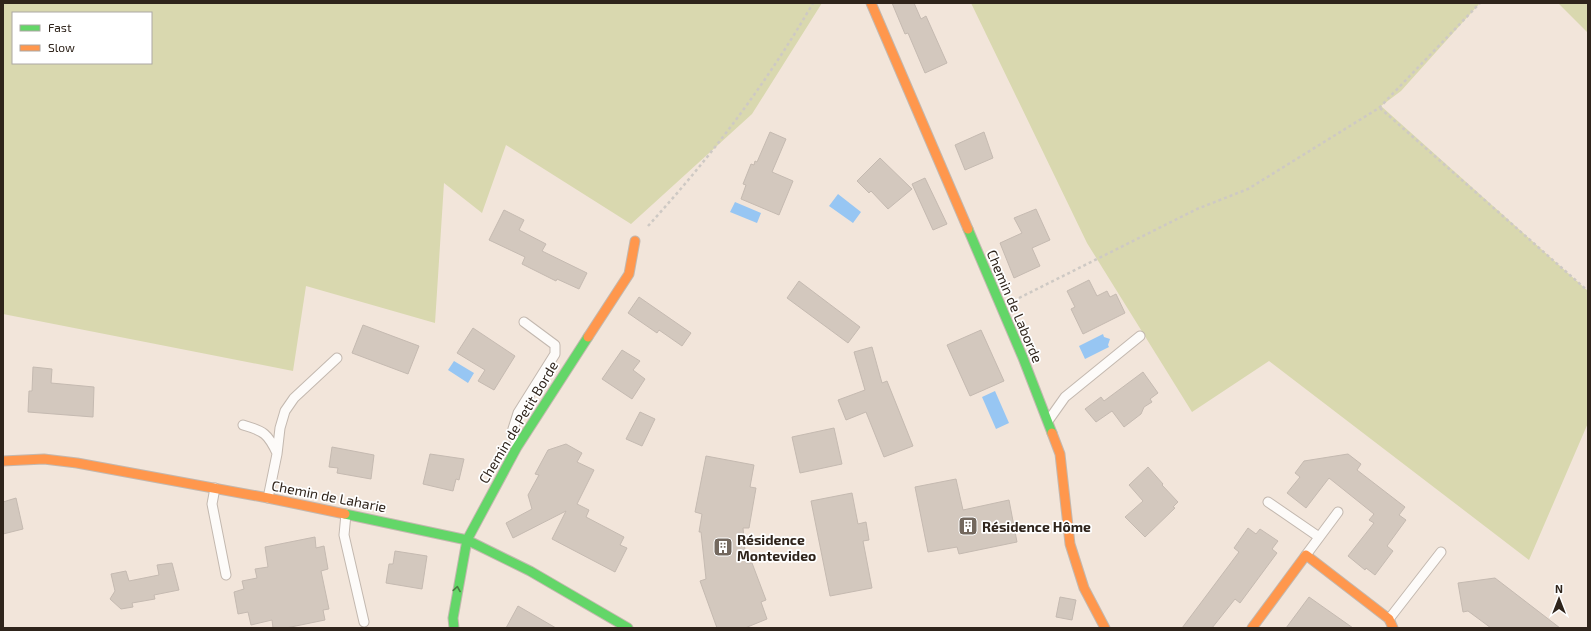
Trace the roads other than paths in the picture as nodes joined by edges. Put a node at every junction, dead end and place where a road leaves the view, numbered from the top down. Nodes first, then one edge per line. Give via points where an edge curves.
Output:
1 (871, 3) edge
2 (635, 241) road end
3 (524, 322) dead end
4 (1140, 336) dead end
5 (337, 358) dead end
6 (1047, 422) junction
7 (244, 425) dead end
8 (517, 447) junction
9 (277, 454) junction
10 (3, 461) edge
11 (215, 488) junction
12 (268, 498) junction
13 (1268, 502) dead end
14 (1338, 512) dead end
15 (346, 514) junction
16 (1319, 537) junction
17 (467, 540) junction
18 (1441, 552) dead end
19 (1306, 555) junction
20 (226, 575) dead end
21 (1389, 619) junction
22 (364, 622) dead end
23 (454, 628) edge
24 (628, 628) edge
25 (1105, 628) edge
26 (1252, 628) edge
27 (1392, 628) edge

1 - 6 street, Chemin de Laborde
2 - 8 street, Chemin de Petit Borde via 629,274
3 - 8 lane via 555,345 555,354 518,413 512,432
4 - 6 lane via 1065,397
5 - 9 lane via 294,398 285,410
6 - 25 street, Chemin de Laborde via 1060,454 1070,544 1084,588
7 - 9 lane via 257,429 270,438
8 - 17 street, Chemin de Petit Borde
9 - 12 lane
10 - 11 street, Chemin de Laharie via 44,459 77,463
11 - 12 street, Chemin de Laharie
11 - 20 lane via 212,504
12 - 15 street, Chemin de Laharie
13 - 16 lane
14 - 16 lane
15 - 17 street, Chemin de Laharie
15 - 22 lane via 344,535
16 - 19 lane
23 -> 17 street, Chemin de Petit Borde via 453,618
17 - 24 street, Chemin de Laharie via 530,571
18 - 21 lane
19 - 21 street
19 - 26 street
21 - 27 street

